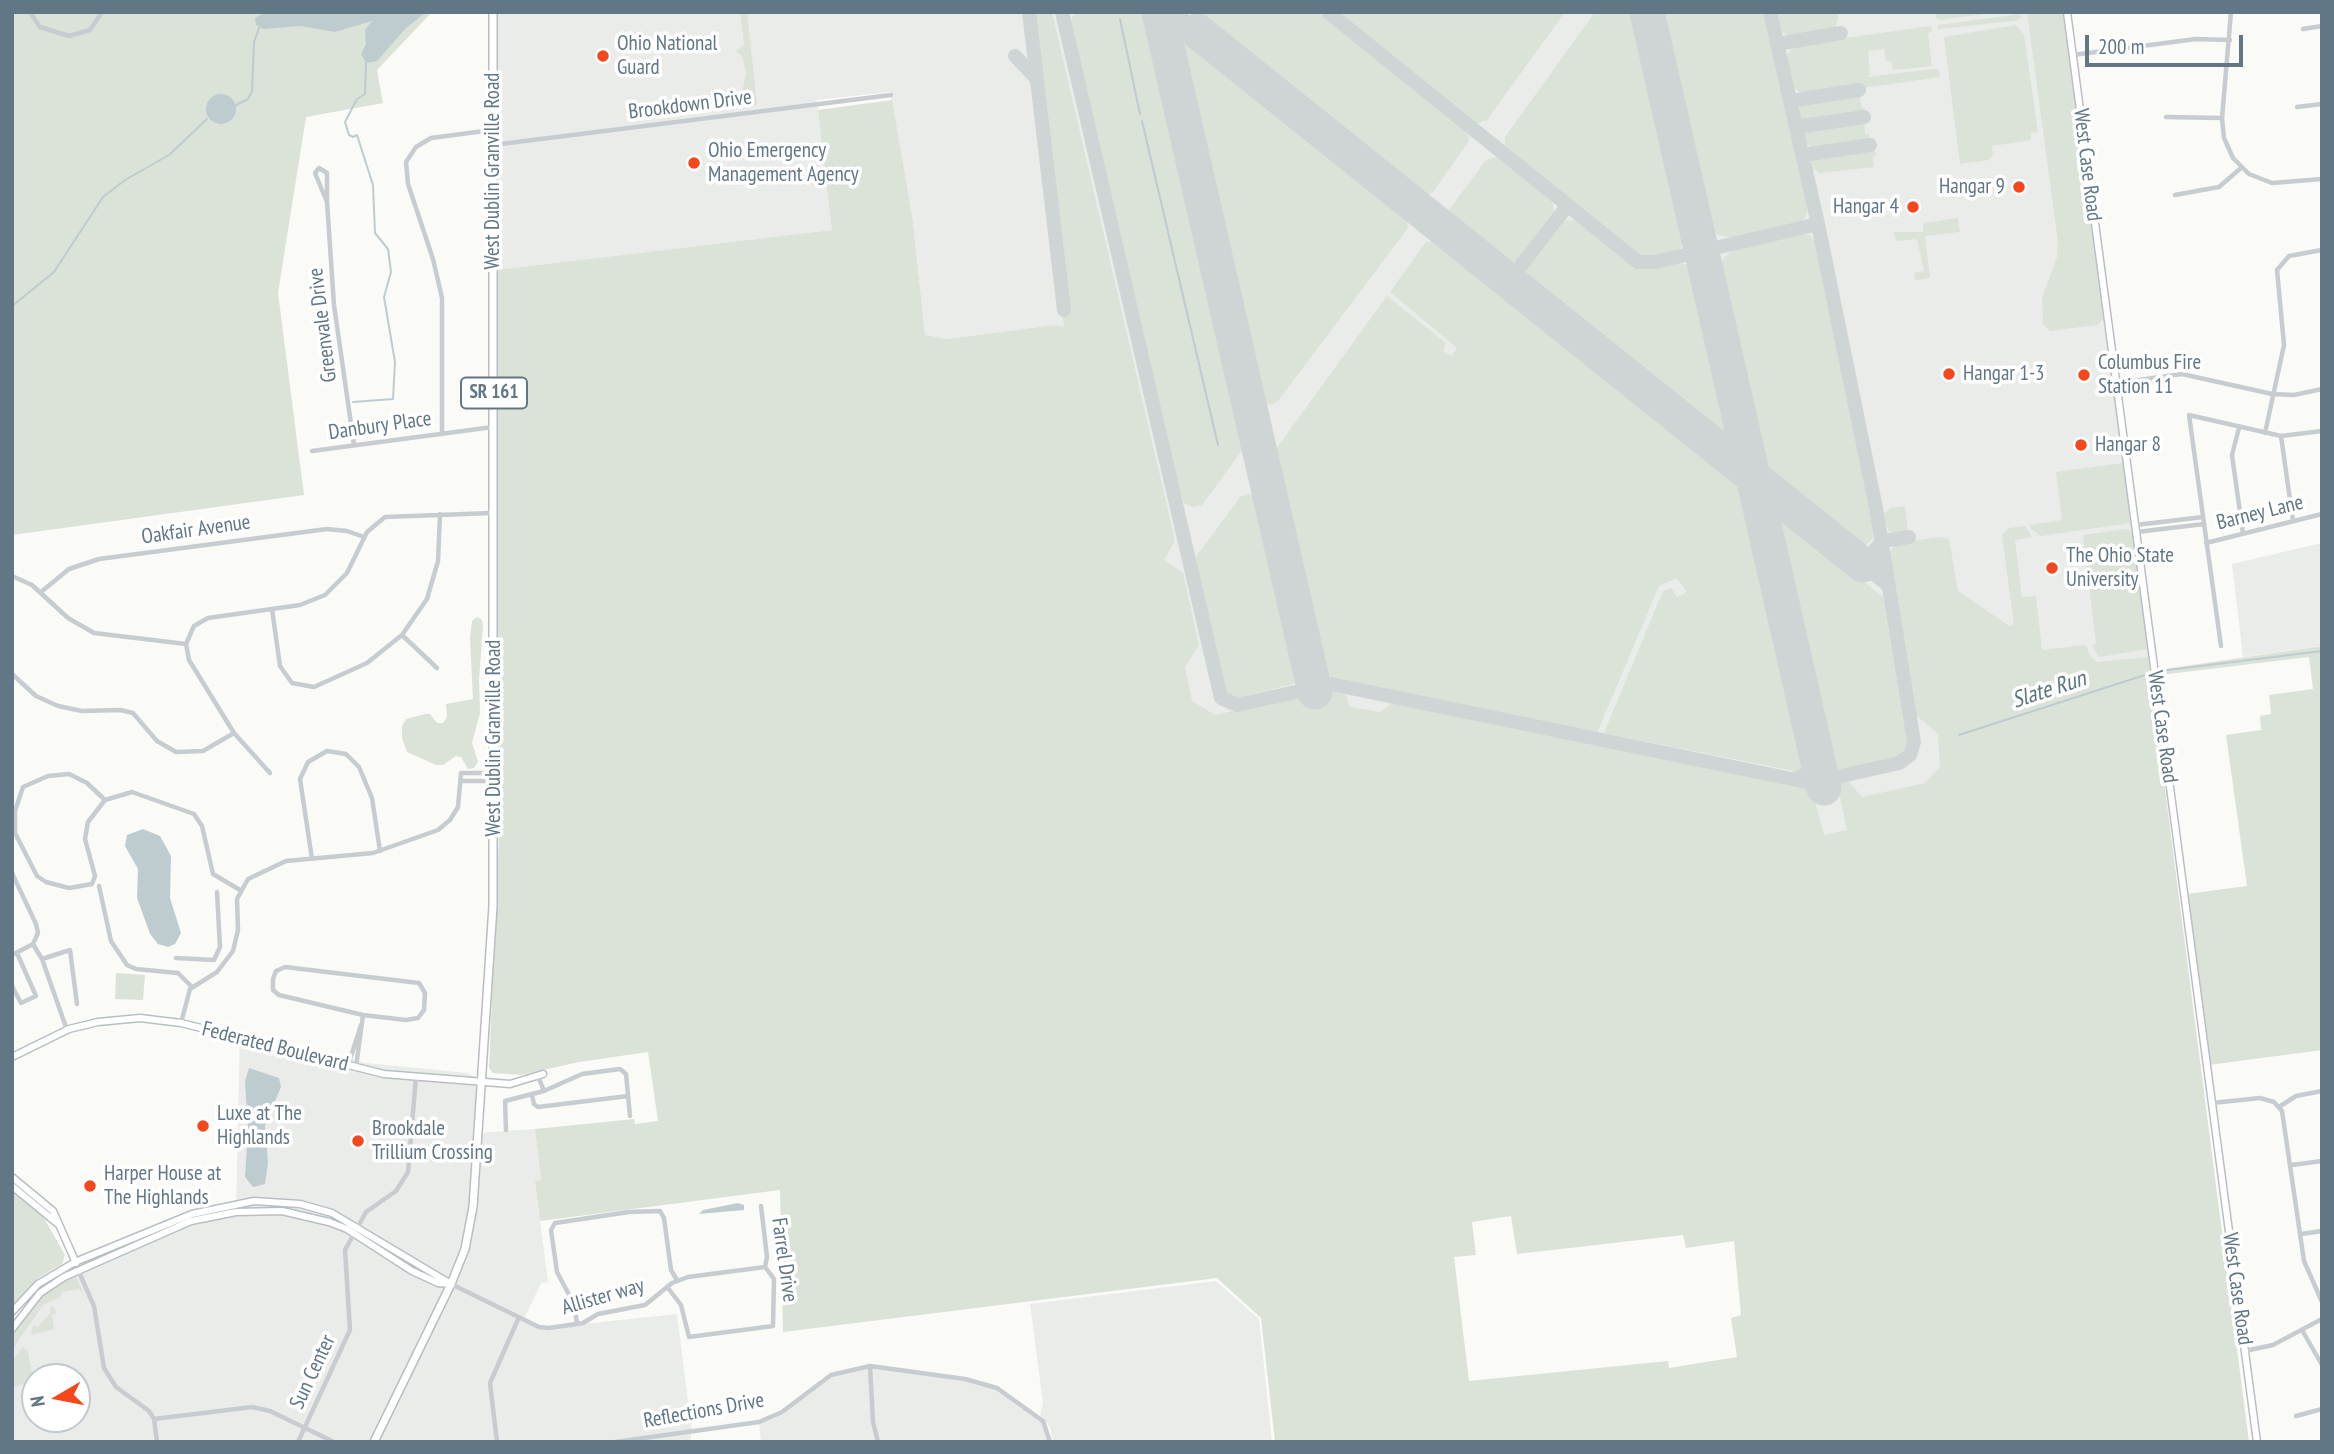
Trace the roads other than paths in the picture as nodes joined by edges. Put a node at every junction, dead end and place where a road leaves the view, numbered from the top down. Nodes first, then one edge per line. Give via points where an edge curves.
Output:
1 (30, 12) edge
2 (102, 12) edge
3 (493, 12) edge
4 (2067, 12) edge
5 (2231, 12) edge
6 (2322, 26) edge
7 (2303, 29) dead end
8 (2230, 40) junction
9 (2073, 55) junction
10 (891, 95) dead end
11 (2322, 104) edge
12 (2297, 107) dead end
13 (2166, 117) dead end
14 (2222, 118) junction
15 (493, 130) junction
16 (493, 145) junction
17 (2241, 168) junction
18 (2322, 179) edge
19 (2175, 194) dead end
20 (327, 202) junction
21 (2322, 250) edge
22 (2117, 383) junction
23 (2322, 389) edge
24 (2272, 394) junction
25 (494, 427) junction
26 (2239, 428) junction
27 (2322, 431) edge
28 (442, 433) junction
29 (2265, 433) junction
30 (2281, 436) junction
31 (354, 445) junction
32 (312, 451) dead end
33 (494, 513) junction
34 (440, 514) junction
35 (2322, 514) edge
36 (2203, 517) junction
37 (2293, 521) junction
38 (2204, 524) junction
39 (2136, 529) junction
40 (2243, 534) junction
41 (364, 537) junction
42 (2206, 543) junction
43 (12, 576) edge
44 (41, 592) junction
45 (272, 609) junction
46 (402, 635) junction
47 (186, 644) junction
48 (2221, 646) dead end
49 (437, 668) dead end
50 (12, 674) edge
51 (234, 733) junction
52 (270, 773) dead end
53 (493, 777) junction
54 (461, 781) junction
55 (105, 800) junction
56 (380, 851) junction
57 (312, 859) junction
58 (12, 873) edge
59 (99, 886) dead end
60 (240, 890) junction
61 (217, 892) dead end
62 (33, 944) junction
63 (15, 954) edge
64 (176, 958) dead end
65 (42, 960) junction
66 (214, 960) junction
67 (221, 969) junction
68 (12, 986) edge
69 (191, 987) junction
70 (77, 1004) dead end
71 (363, 1015) junction
72 (181, 1023) junction
73 (361, 1025) junction
74 (67, 1030) junction
75 (12, 1057) edge
76 (348, 1066) junction
77 (356, 1067) junction
78 (540, 1075) joint
79 (416, 1077) junction
80 (481, 1081) junction
81 (544, 1091) junction
82 (2322, 1091) edge
83 (532, 1096) junction
84 (628, 1096) junction
85 (2213, 1103) junction
86 (2279, 1107) junction
87 (630, 1116) dead end
88 (506, 1130) dead end
89 (2322, 1161) edge
90 (2292, 1165) junction
91 (12, 1177) edge
92 (12, 1186) edge
93 (761, 1206) dead end
94 (59, 1226) junction
95 (355, 1230) junction
96 (2322, 1231) edge
97 (2301, 1234) junction
98 (75, 1262) junction
99 (765, 1267) junction
100 (78, 1270) junction
101 (677, 1280) junction
102 (451, 1284) junction
103 (668, 1288) junction
104 (2322, 1302) edge
105 (12, 1312) edge
106 (519, 1317) junction
107 (2322, 1319) edge
108 (577, 1324) junction
109 (12, 1329) edge
110 (2302, 1330) junction
111 (2245, 1351) junction
112 (2322, 1365) edge
113 (870, 1366) junction
114 (2322, 1409) edge
115 (2296, 1416) dead end
116 (154, 1419) junction
117 (304, 1427) junction
118 (158, 1442) edge
119 (298, 1442) edge
120 (334, 1442) edge
121 (374, 1442) edge
122 (497, 1442) edge
123 (615, 1442) edge
124 (878, 1442) edge
125 (1050, 1442) edge
126 (2257, 1442) edge

1 - 2 street via 42,28 68,36 88,31
3 - 15 main road, West Dublin Granville Road / SR 161
4 - 9 main road, West Case Road
5 - 8 street
6 - 7 street
8 - 9 street via 2196,39
8 - 14 street
9 - 22 main road, West Case Road
10 - 16 street, Brookdown Drive
11 - 12 street
13 - 14 street
14 - 17 street via 2228,148
15 - 16 main road, West Dublin Granville Road / SR 161
15 - 28 street via 431,138 416,147 406,162 408,184 442,298
16 - 25 main road, West Dublin Granville Road / SR 161
17 - 18 street via 2272,183
17 - 19 street via 2219,187
20 - 20 street, Greenvale Drive via 327,173 320,168 315,173
20 - 31 street, Greenvale Drive via 334,305
21 - 24 street via 2282,261 2276,280 2284,345
22 - 24 street via 2182,374
22 - 39 main road, West Case Road
23 - 24 street
24 - 29 street
25 - 28 street, Danbury Place
25 - 33 main road, West Dublin Granville Road / SR 161
26 - 29 street
26 - 36 street via 2189,415
26 - 40 street via 2232,454
27 - 30 street
28 - 31 street, Danbury Place
29 - 30 street
30 - 37 street
31 - 32 street, Danbury Place
33 - 34 street
33 - 53 main road, West Dublin Granville Road / SR 161
34 - 41 street via 388,516
34 - 46 street via 434,580 419,614
35 - 37 street, Barney Lane
36 - 38 street
36 - 39 street
37 - 40 street, Barney Lane
38 - 39 street
38 - 42 street
39 - 85 main road, West Case Road
40 - 42 street, Barney Lane
41 - 44 street, Oakfair Avenue via 327,529 99,559 69,569
41 - 45 street via 350,570 331,591 306,603
42 - 48 street
43 - 44 street
44 - 47 street via 68,618 98,634
45 - 46 street via 280,666 292,683 310,688 373,659
45 - 47 street via 205,619 191,630
46 - 49 street
47 - 51 street via 189,660
50 - 51 street via 53,704 82,711 133,713 155,739 176,752 203,751
51 - 52 street
53 - 54 street
53 - 54 street via 461,773
53 - 80 main road, West Dublin Granville Road / SR 161 via 493,906
54 - 56 street via 460,803 446,825
55 - 55 street via 87,783 67,774 23,787 14,830 37,876 71,888 93,883 85,832
55 - 60 street via 137,792 191,812 202,824 213,874
56 - 57 street
56 - 57 street via 372,798 359,767 337,751 318,754 305,766 300,786
57 - 60 street via 279,864 250,878
58 - 62 street via 36,924
59 - 69 street via 111,942 127,965 176,972
60 - 67 street via 237,939
61 - 66 street via 220,947
62 - 63 street
62 - 65 street
63 - 68 street via 36,996 21,1003
64 - 66 street
65 - 70 street via 70,950
65 - 74 street
66 - 67 street
67 - 69 street
69 - 72 street
71 - 71 street via 279,995 273,990 276,971 285,967 419,983 425,993 423,1015 412,1020
71 - 73 street
72 - 74 main road, Federated Boulevard via 118,1019
72 - 76 main road, Federated Boulevard
73 - 76 street
73 - 77 street
74 - 75 main road, Federated Boulevard
76 - 77 main road, Federated Boulevard
77 - 79 main road, Federated Boulevard
78 - 80 main road, Federated Boulevard via 510,1084
78 - 81 street
79 - 80 main road, Federated Boulevard
79 - 95 street via 408,1172 400,1188 370,1209
80 - 102 main road, West Dublin Granville Road / SR 161 via 472,1218
81 - 83 street
81 - 84 street via 582,1074 620,1069 626,1074
82 - 86 street via 2296,1096
83 - 84 street via 538,1107
83 - 88 street via 505,1101
84 - 87 street
85 - 86 street via 2260,1098
85 - 111 main road, West Case Road
86 - 90 street via 2286,1120
89 - 90 street
90 - 97 street
91 - 94 main road via 47,1203
92 - 94 main road
93 - 99 street, Farrel Drive
94 - 98 main road
95 - 98 main road via 332,1213 300,1204 243,1202 192,1213
95 - 100 main road via 296,1212 236,1212 191,1221
95 - 102 main road via 412,1271
95 - 117 street, Sun Center via 344,1258 349,1331
96 - 97 street
97 - 104 street via 2308,1274
98 - 100 main road
98 - 105 main road via 38,1284
99 - 101 street
99 - 103 street, Farrel Drive via 774,1279 776,1318 771,1328 692,1338 687,1335 681,1304
100 - 109 main road via 40,1293
100 - 116 street via 92,1300 107,1375
101 - 103 street, Allister way
101 - 108 street via 671,1270 663,1215 655,1211 555,1223 551,1230 557,1272 574,1304
102 - 106 street, Allister way
102 - 121 main road, West Dublin Granville Road / SR 161
103 - 108 street, Allister way via 645,1305 598,1314
106 - 108 street, Allister way via 546,1328
106 - 122 street via 490,1383
107 - 110 street
110 - 111 street via 2273,1345
110 - 112 street
111 - 126 main road, West Case Road
113 - 123 street, Reflections Drive via 831,1375 789,1407 759,1422
113 - 124 street
113 - 125 street, Reflections Drive via 997,1388 1043,1422
114 - 115 street
116 - 117 street via 252,1407
116 - 118 street
117 - 119 street, Sun Center
117 - 120 street

